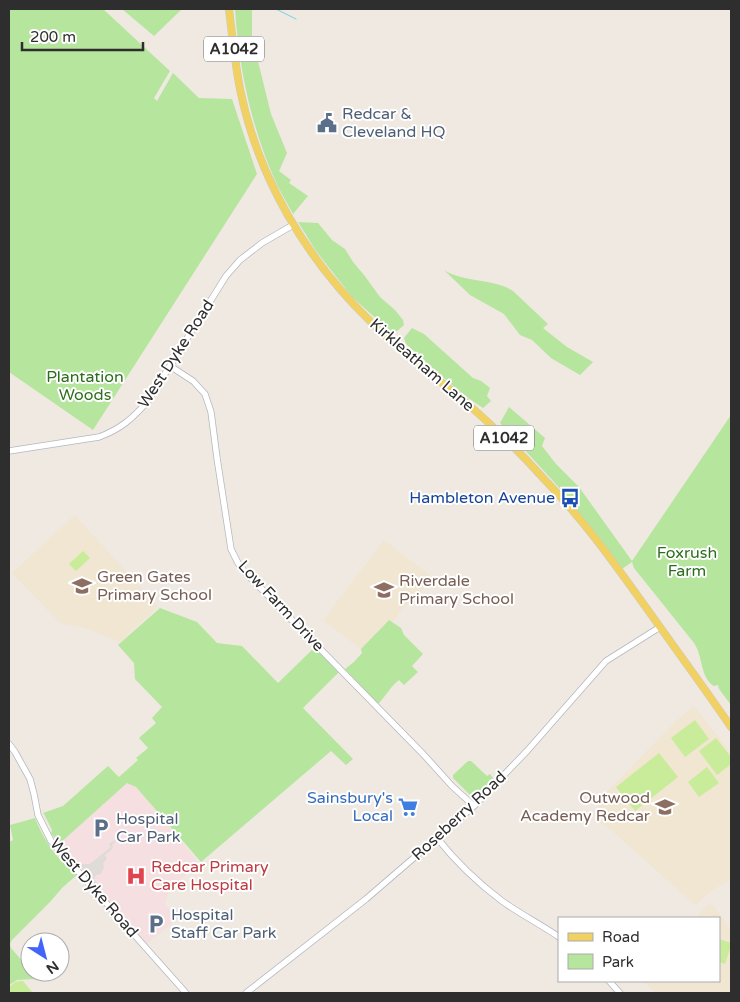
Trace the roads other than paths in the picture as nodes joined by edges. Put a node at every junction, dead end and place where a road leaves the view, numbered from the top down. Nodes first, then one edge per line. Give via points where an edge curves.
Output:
1 (229, 9) edge
2 (293, 225) junction
3 (170, 366) junction
4 (9, 451) edge
5 (660, 627) junction
6 (731, 727) edge
7 (9, 744) edge
8 (474, 806) junction
9 (437, 838) junction
10 (558, 935) edge
11 (610, 982) edge
12 (186, 993) edge
13 (246, 993) edge
14 (620, 993) edge

1 - 2 main road, Kirkleatham Lane / A1042 via 240,89 255,143 274,190
2 - 3 street, West Dyke Road via 262,243 226,276
2 - 5 main road, Kirkleatham Lane / A1042 via 334,281 371,322 472,407 572,509
3 - 4 street, West Dyke Road via 148,401 132,418 114,430 99,437
3 - 8 street, Low Farm Drive via 193,381 205,394 211,412 231,549 238,563
5 - 6 main road, Kirkleatham Lane / A1042
5 - 8 street, Roseberry Road via 606,661
7 - 12 street, West Dyke Road via 30,779 38,815 52,841
8 - 9 street, Roseberry Road
9 - 10 street via 473,877 501,900
9 - 13 street, Roseberry Road via 354,909
11 - 14 street

